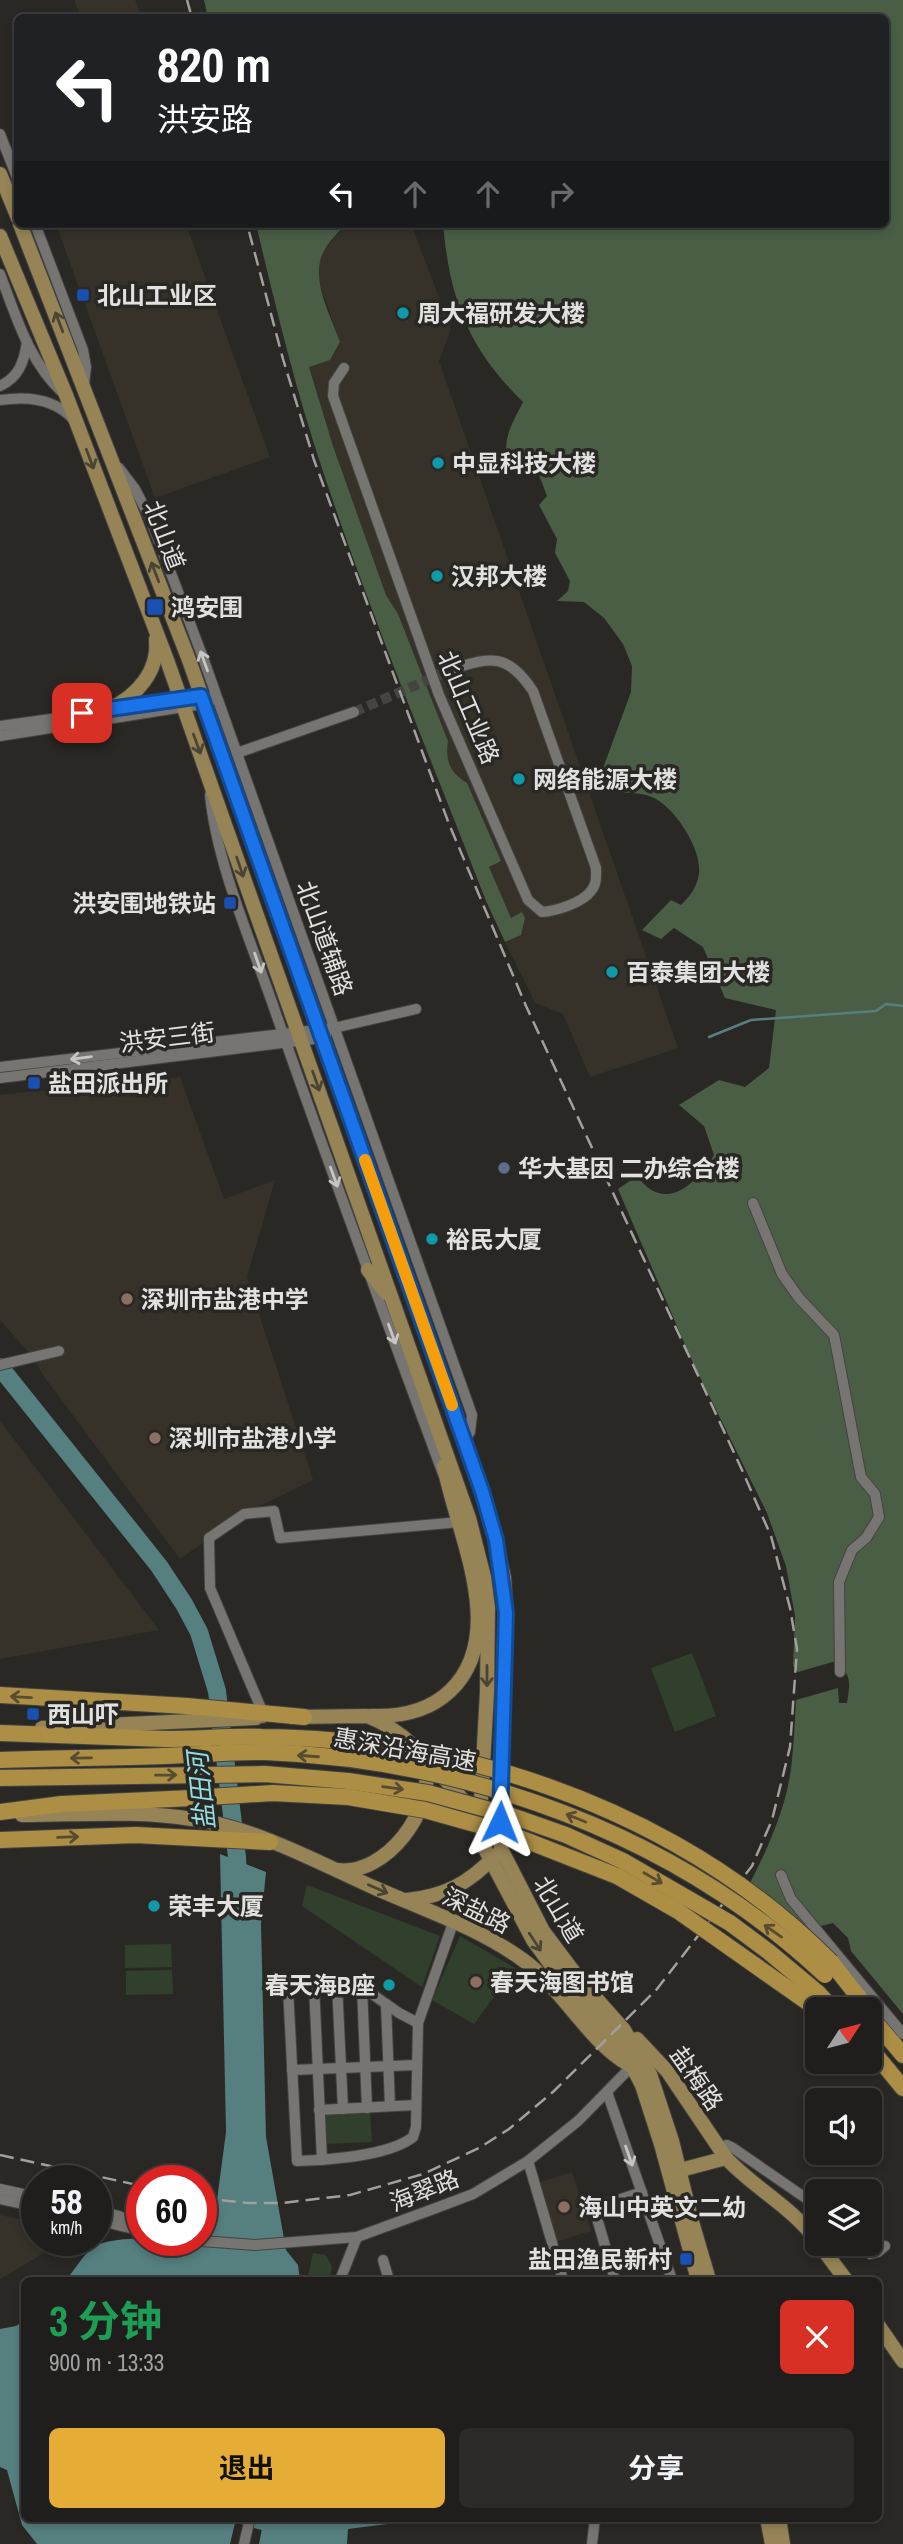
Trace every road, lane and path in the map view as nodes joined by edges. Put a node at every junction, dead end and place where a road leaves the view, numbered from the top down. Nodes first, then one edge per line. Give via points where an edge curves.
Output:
1 (0, 134) edge
2 (14, 170) edge
3 (0, 174) edge
4 (14, 208) edge
5 (22, 228) edge
6 (37, 228) edge
7 (0, 236) edge
8 (0, 274) edge
9 (27, 342) junction
10 (344, 368) dead end
11 (0, 386) edge
12 (84, 386) junction
13 (66, 395) junction
14 (0, 400) edge
15 (76, 421) junction
16 (156, 630) junction
17 (453, 669) tunnel mouth
18 (208, 700) junction
19 (183, 704) junction
20 (110, 709) junction
21 (354, 712) tunnel mouth
22 (0, 726) edge
23 (0, 736) edge
24 (237, 753) junction
25 (209, 779) junction
26 (416, 1009) dead end
27 (334, 1028) junction
28 (321, 1034) junction
29 (300, 1037) junction
30 (285, 1039) junction
31 (0, 1067) edge
32 (0, 1078) edge
33 (753, 1203) dead end
34 (369, 1270) junction
35 (395, 1305) junction
36 (58, 1351) dead end
37 (0, 1366) edge
38 (435, 1420) junction
39 (464, 1441) junction
40 (448, 1486) junction
41 (460, 1522) junction
42 (840, 1672) dead end
43 (0, 1695) edge
44 (193, 1711) junction
45 (261, 1716) junction
46 (367, 1716) junction
47 (304, 1717) joint
48 (0, 1732) edge
49 (421, 1754) junction
50 (0, 1760) edge
51 (0, 1778) edge
52 (0, 1813) edge
53 (481, 1820) junction
54 (213, 1830) junction
55 (0, 1840) edge
56 (270, 1842) joint
57 (501, 1849) junction
58 (490, 1861) junction
59 (333, 1870) junction
60 (781, 1875) dead end
61 (403, 1900) junction
62 (453, 1923) junction
63 (828, 1969) junction
64 (543, 1976) junction
65 (337, 1984) junction
66 (314, 1985) junction
67 (362, 1987) junction
68 (807, 1997) edge
69 (810, 1997) edge
70 (852, 1997) edge
71 (854, 1997) edge
72 (583, 2003) junction
73 (386, 2004) junction
74 (418, 2023) junction
75 (882, 2029) edge
76 (624, 2030) junction
77 (903, 2034) edge
78 (903, 2055) edge
79 (882, 2062) edge
80 (416, 2065) junction
81 (632, 2066) junction
82 (388, 2067) junction
83 (882, 2067) edge
84 (365, 2068) junction
85 (342, 2069) junction
86 (292, 2070) junction
87 (318, 2070) junction
88 (901, 2085) edge
89 (607, 2092) junction
90 (416, 2105) junction
91 (390, 2106) junction
92 (367, 2108) junction
93 (343, 2109) junction
94 (319, 2110) junction
95 (722, 2153) junction
96 (322, 2160) junction
97 (528, 2161) junction
98 (674, 2171) junction
99 (0, 2189) edge
100 (642, 2192) junction
101 (21, 2194) edge
102 (805, 2198) edge
103 (0, 2199) edge
104 (21, 2204) edge
105 (805, 2227) edge
106 (357, 2237) junction
107 (217, 2242) edge
108 (886, 2246) dead end
109 (882, 2249) edge
110 (828, 2256) edge
111 (383, 2260) dead end
112 (341, 2277) edge
113 (388, 2277) edge
114 (562, 2277) edge
115 (614, 2277) edge
116 (671, 2277) edge
117 (697, 2277) edge
118 (708, 2277) edge
119 (844, 2277) edge
120 (882, 2331) edge
121 (903, 2361) edge
122 (595, 2522) edge
123 (768, 2522) edge
124 (780, 2522) edge
125 (592, 2544) edge
126 (772, 2544) edge
127 (783, 2544) edge

1 - 2 street
3 - 4 main road
12 -> 5 main road, 北山道
6 - 12 street via 83,349
7 - 13 main road, 北山道
8 - 9 street
9 - 11 street via 21,367
9 - 13 street via 44,374
10 - 17 street, 北山工业路 via 334,383 333,396 439,695 528,900 542,912 581,899 591,892 596,869 533,691 510,665 495,659
18 -> 12 main road, 北山道
13 - 15 main road, 北山道
14 - 15 street via 44,401
15 -> 16 main road, 北山道
16 - 19 main road, 北山道
16 - 20 main road via 155,658 147,678 134,694
18 - 19 street
18 - 24 street, 北山道辅路
18 - 28 main road, 北山道
19 - 20 street
19 - 23 street
19 -> 25 main road, 北山道
20 - 22 street
21 - 24 street
24 - 27 street, 北山道辅路
25 -> 29 main road, 北山道
25 -> 30 street via 219,845
26 - 27 street
27 - 28 street
27 - 39 street, 北山道辅路 via 472,1415
28 - 29 street, 洪安三街
28 - 39 main road, 北山道
29 - 30 street, 洪安三街
29 -> 35 main road, 北山道
30 -> 31 street, 洪安三街
30 - 32 street, 洪安三街
30 -> 34 street
33 - 42 street via 782,1274 834,1335 861,1477 875,1494 879,1517 852,1550 839,1582
34 - 35 main road
34 -> 40 street
35 - 38 main road, 北山道
36 - 37 street
38 - 40 main road
38 -> 53 main road, 北山道 via 469,1518 486,1593
39 - 57 main road, 北山道 via 496,1540 505,1596
40 - 41 main road
41 - 45 street via 280,1538 274,1511 244,1514 209,1538 210,1588
41 - 46 main road via 476,1606 476,1641 468,1667 453,1688 422,1709
44 -> 43 highway
44 - 45 main road
44 - 45 highway
44 - 48 main road
45 - 47 highway
46 - 47 main road
46 - 49 main road
48 - 63 highway, bridge via 353,1742 434,1753 532,1781 581,1797 699,1857 770,1907
49 - 53 main road
49 - 59 main road via 425,1790 403,1838 376,1861 356,1869
63 -> 50 highway, 惠深沿海高速, bridge via 632,1841 514,1794 430,1772 264,1752
51 -> 69 highway, 惠深沿海高速, bridge via 265,1774 428,1793 512,1816 623,1861 730,1923 769,1952
52 - 54 main road via 170,1816
52 - 68 highway, bridge via 62,1804 273,1793 348,1797 425,1810 507,1833 627,1882
53 - 57 main road
53 - 58 main road, 北山道
55 -> 54 highway
54 - 56 highway
56 - 59 main road, 深盐路
57 - 58 main road
57 - 76 main road, 北山道 via 543,1931
58 - 61 main road via 446,1892
58 -> 72 main road, 北山道 via 533,1940
59 -> 61 main road, 深盐路
60 - 77 street via 791,1899
61 - 62 main road, 深盐路
62 - 64 main road, 深盐路 via 499,1944
62 - 74 street
63 - 70 highway, 惠深沿海高速
63 - 71 highway
64 - 72 main road
64 - 81 main road, 深盐路 via 614,2055
65 - 66 street
65 - 67 street via 355,1982
65 - 85 street
66 - 86 street via 288,1988
66 - 87 street
67 - 73 street
67 - 84 street
72 - 81 main road, 北山道
73 - 74 street
73 - 82 street
74 - 80 street
75 - 78 highway
76 - 95 main road, 盐梅路 via 668,2072
76 - 98 main road, 北山道 via 653,2083 673,2141
79 - 88 highway
80 - 82 street
80 - 90 street
81 - 89 street, 海翠路
81 - 98 main road, 北山道
82 - 84 street
82 - 91 street
83 - 88 highway
84 - 85 street
84 - 92 street
85 - 87 street
85 - 93 street
86 - 87 street
86 - 96 street via 297,2161
87 - 94 street
89 - 97 street, 海翠路
89 -> 100 street
90 - 91 street
90 - 96 street via 416,2127 408,2141
91 - 92 street
92 - 93 street
93 - 94 street
94 - 96 street
95 - 98 main road
95 - 102 street via 727,2145 733,2148
95 - 105 main road, 盐梅路
97 - 106 street, 海翠路 via 472,2194
97 - 114 street
98 - 117 main road, 北山道
98 - 118 main road, 北山道
99 - 101 street
100 - 115 street via 594,2208
100 - 116 street
103 - 104 street
106 - 107 street, 海翠路 via 255,2245
106 - 112 street
108 - 109 street
110 - 119 main road, 盐梅路
111 - 113 street
120 - 121 main road
122 - 125 street
123 - 126 main road
124 - 127 main road

